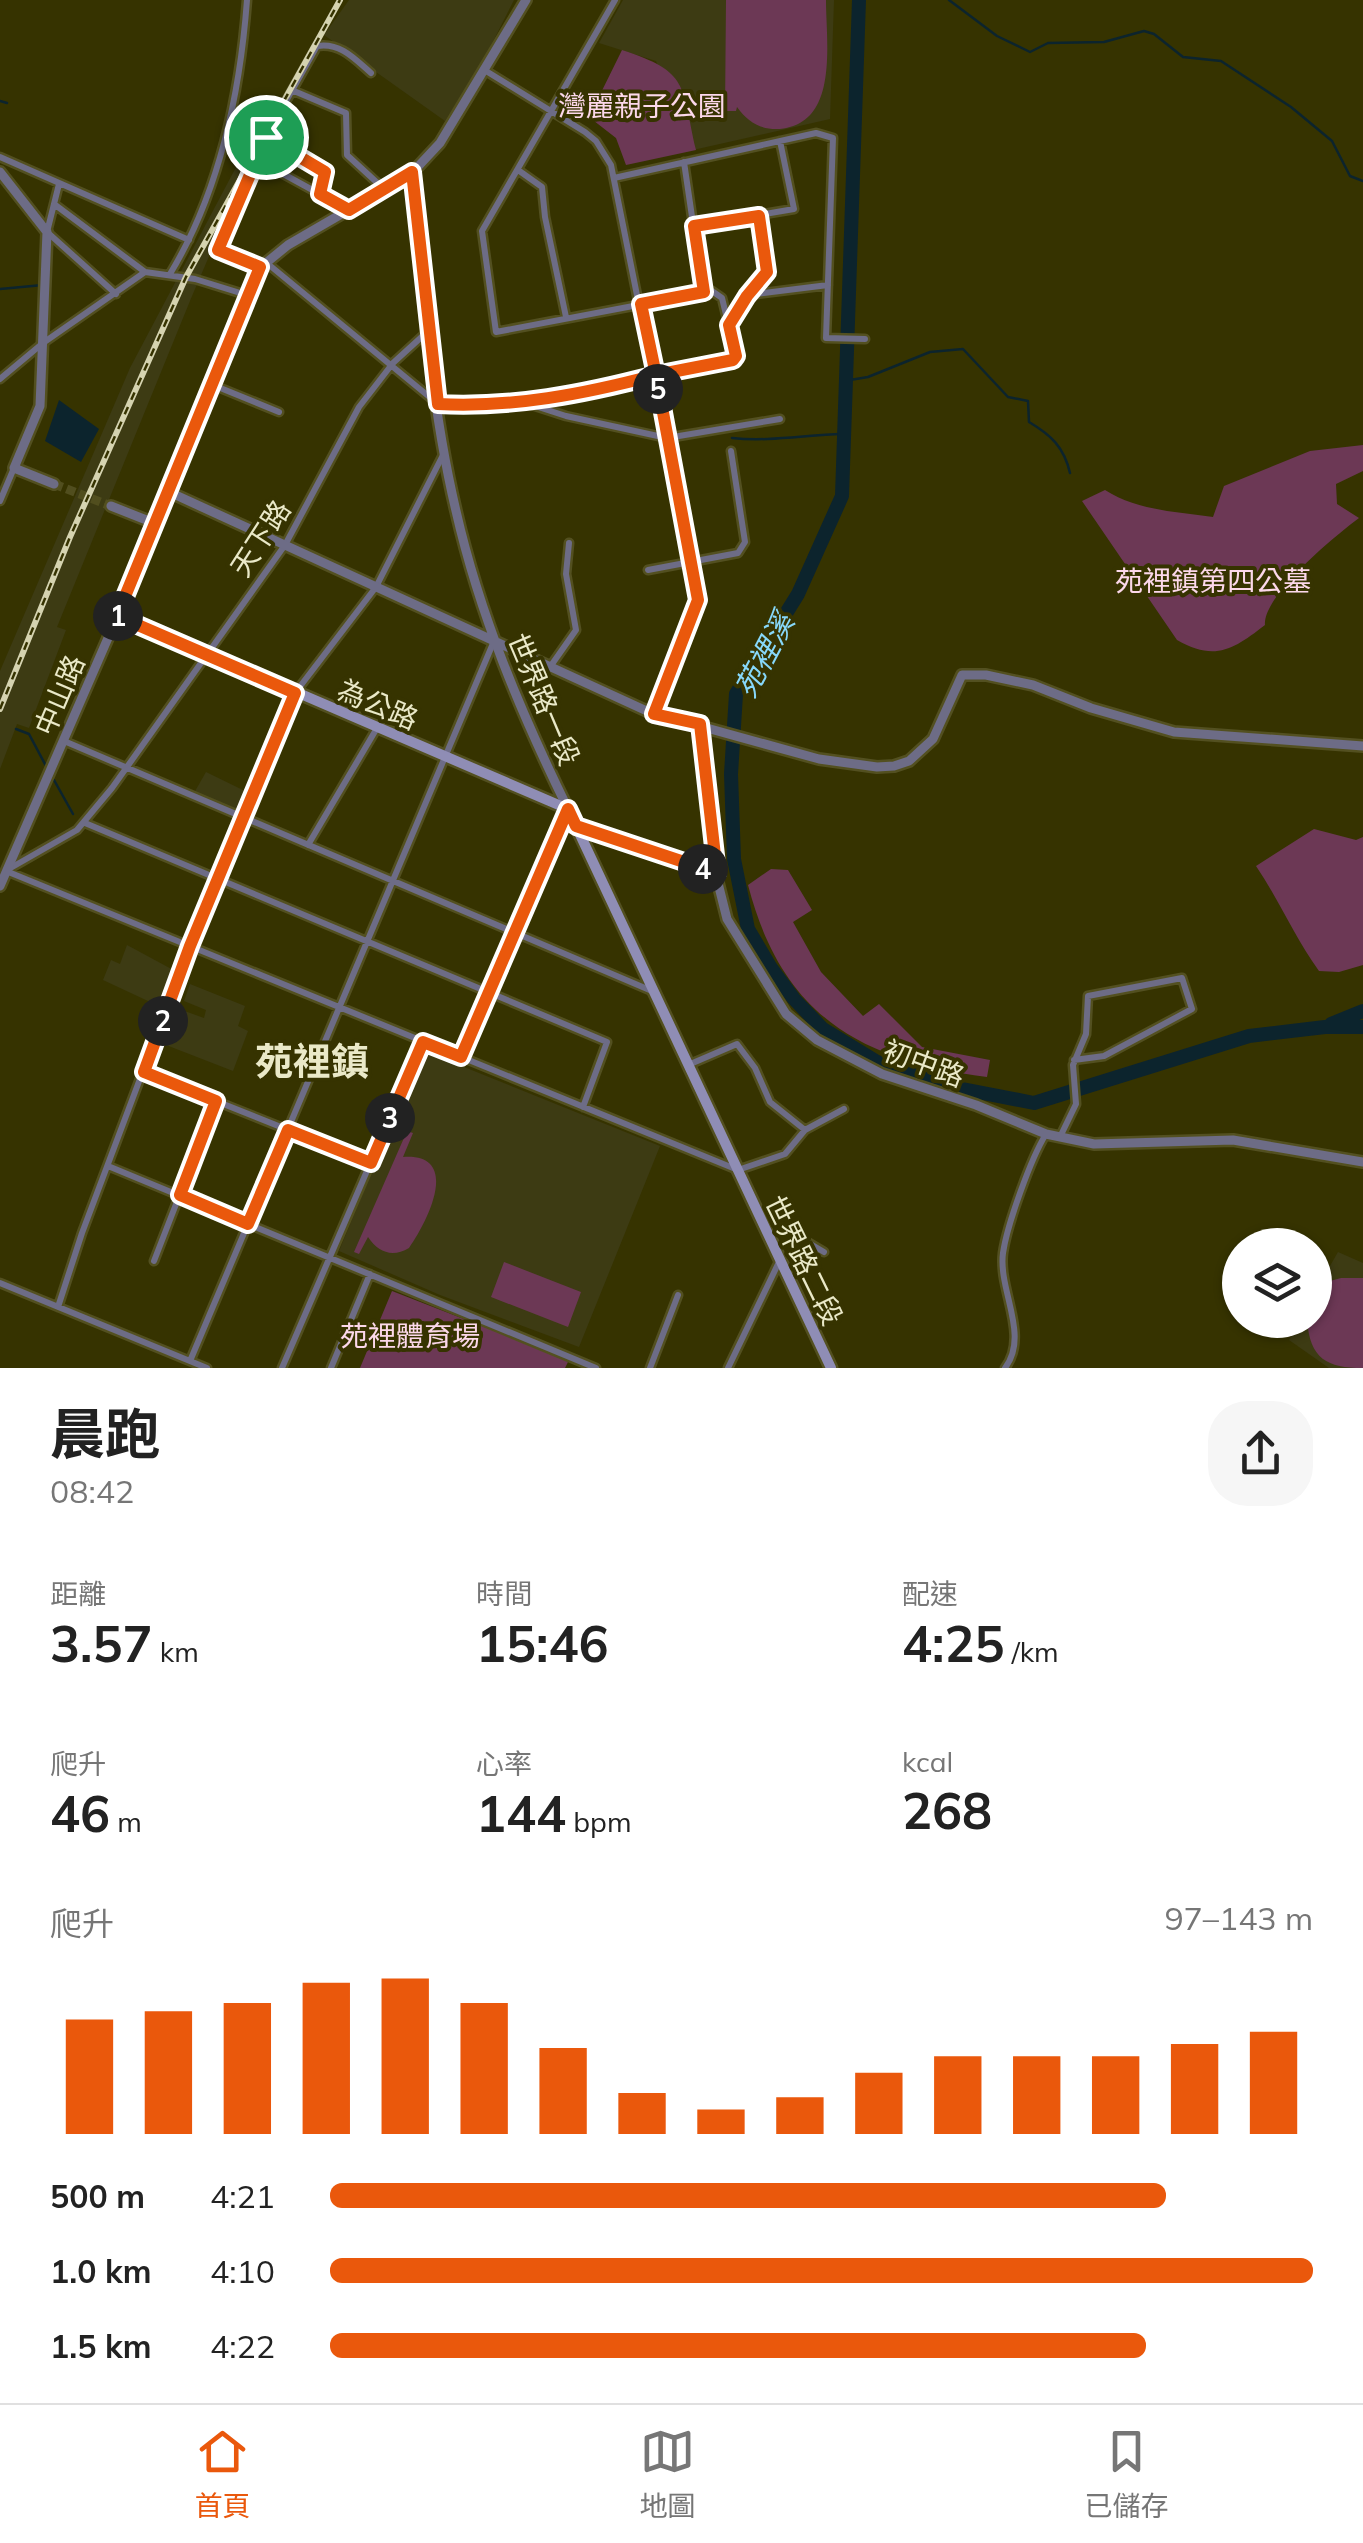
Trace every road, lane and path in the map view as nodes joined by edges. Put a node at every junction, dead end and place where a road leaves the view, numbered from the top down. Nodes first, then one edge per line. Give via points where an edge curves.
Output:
1 (247, 0) edge
2 (526, 0) edge
3 (614, 0) edge
4 (486, 72) junction
5 (372, 73) dead end
6 (294, 91) junction
7 (552, 111) junction
8 (266, 137) junction
9 (780, 142) junction
10 (0, 158) edge
11 (254, 158) junction
12 (684, 162) junction
13 (518, 170) junction
14 (0, 172) edge
15 (412, 172) junction
16 (614, 178) junction
17 (58, 184) junction
18 (384, 189) junction
19 (320, 194) junction
20 (54, 204) junction
21 (349, 210) junction
22 (759, 216) junction
23 (694, 226) junction
24 (47, 232) junction
25 (189, 240) junction
26 (264, 265) junction
27 (145, 272) junction
28 (170, 274) junction
29 (828, 286) junction
30 (704, 292) junction
31 (116, 294) junction
32 (250, 296) junction
33 (747, 296) junction
34 (641, 304) junction
35 (566, 317) junction
36 (729, 325) junction
37 (428, 331) junction
38 (865, 339) dead end
39 (43, 343) junction
40 (391, 366) junction
41 (656, 375) junction
42 (0, 380) edge
43 (212, 385) junction
44 (525, 402) junction
45 (438, 404) junction
46 (279, 412) dead end
47 (780, 419) dead end
48 (667, 438) junction
49 (731, 451) dead end
50 (444, 453) junction
51 (14, 468) junction
52 (54, 484) tunnel mouth
53 (167, 491) junction
54 (0, 500) edge
55 (111, 506) tunnel mouth
56 (154, 523) junction
57 (569, 543) dead end
58 (285, 545) junction
59 (690, 561) junction
60 (648, 570) dead end
61 (376, 587) junction
62 (117, 616) junction
63 (494, 641) junction
64 (207, 656) junction
65 (550, 667) junction
66 (295, 693) junction
67 (652, 713) junction
68 (706, 727) junction
69 (378, 728) junction
70 (64, 742) junction
71 (1363, 746) edge
72 (445, 757) junction
73 (125, 768) junction
74 (568, 809) junction
75 (244, 818) junction
76 (84, 823) junction
77 (576, 826) junction
78 (308, 845) junction
79 (6, 871) junction
80 (717, 873) junction
81 (218, 879) junction
82 (393, 881) junction
83 (0, 886) edge
84 (514, 932) junction
85 (367, 942) junction
86 (190, 946) junction
87 (654, 992) junction
88 (488, 993) junction
89 (340, 1007) junction
90 (423, 1042) junction
91 (461, 1057) junction
92 (1073, 1062) junction
93 (688, 1066) junction
94 (144, 1072) junction
95 (216, 1101) junction
96 (583, 1107) junction
97 (844, 1108) dead end
98 (288, 1130) junction
99 (805, 1130) junction
100 (1046, 1134) junction
101 (1060, 1137) junction
102 (1363, 1162) edge
103 (371, 1163) junction
104 (108, 1166) junction
105 (738, 1170) junction
106 (180, 1195) junction
107 (248, 1224) junction
108 (792, 1233) dead end
109 (824, 1252) dead end
110 (330, 1258) junction
111 (154, 1261) dead end
112 (779, 1262) junction
113 (370, 1274) junction
114 (0, 1284) edge
115 (678, 1296) dead end
116 (58, 1307) junction
117 (574, 1359) junction
118 (190, 1361) junction
119 (207, 1368) edge
120 (282, 1368) edge
121 (331, 1368) edge
122 (571, 1368) edge
123 (596, 1368) edge
124 (650, 1368) edge
125 (728, 1368) edge
126 (830, 1368) edge
127 (1005, 1368) edge

1 - 25 street via 232,106
2 - 4 street
3 - 7 street
4 - 7 street
4 - 15 street via 440,143
5 - 6 street via 342,49 323,44
6 - 8 street
6 - 18 street via 346,113 347,155
7 - 13 street
7 - 16 street via 596,141
8 - 11 street
8 - 19 street via 325,172
9 - 12 street
9 - 22 street via 794,209
9 - 29 street via 816,134 833,138
10 - 17 street
11 - 19 street
11 - 26 street via 218,250
12 - 16 street
12 - 23 street
13 - 35 street via 542,186
13 - 35 street via 482,231 496,332
14 - 24 street
15 - 18 street
15 - 37 street
16 - 34 street
17 - 20 street
17 - 25 street
18 - 21 street
19 - 21 street
20 - 24 street
20 - 27 street
21 - 26 street
22 - 23 street
22 - 33 street via 767,272
23 - 30 street
24 - 31 street
24 - 39 street
25 - 28 street
26 - 32 street, 中山路
26 - 40 street
27 - 28 street
27 - 31 street
28 - 32 street
29 - 33 street
29 - 38 street via 826,338
30 - 34 street
30 - 36 street via 722,298
31 - 39 street
32 - 43 street, 中山路
33 - 36 street
34 - 35 street
34 - 41 street
36 - 41 street via 736,356
37 - 40 street, 天下路
37 - 45 street, 世界路一段
39 - 42 street
39 - 51 street via 40,406
40 - 45 street
40 - 58 street, 天下路 via 358,408
41 - 44 street
41 - 48 street
43 - 46 street
43 - 53 street, 中山路
44 - 45 street
44 - 48 street
45 - 50 street, 世界路一段
47 - 48 street
48 - 59 street
49 - 59 street via 743,549
50 - 61 street
50 - 63 street, 世界路一段
51 - 52 street
51 - 54 street
53 - 56 street, 中山路
53 - 58 street
55 - 56 street
56 - 62 street, 中山路
57 - 65 street via 566,574 576,630
58 - 61 street
58 - 64 street, 天下路
59 - 60 street
59 - 67 street via 698,600
61 - 63 street
61 - 66 street
62 - 64 main road, 為公路
62 - 70 street, 中山路
63 - 65 street
63 - 72 street
63 - 74 street, 世界路一段
64 - 66 main road, 為公路
64 - 73 street, 天下路
65 - 67 street
66 - 69 main road, 為公路
66 - 75 street
67 - 68 street
68 - 71 street via 820,759 894,766 933,740 962,675 1033,685 1174,732
68 - 80 street, 初中路
69 - 72 main road, 為公路
69 - 78 street
70 - 73 street
70 - 79 street, 中山路
72 - 74 main road, 為公路
72 - 82 street
73 - 75 street
73 - 76 street, 天下路
74 - 77 main road, 世界路一段
74 - 84 street
75 - 78 street
75 - 81 street
76 - 79 street, 天下路
76 - 81 street
77 - 80 street
77 - 87 main road, 世界路一段
78 - 82 street
79 - 83 street, 中山路
79 - 86 street
80 - 100 street, 初中路 via 727,919 786,1014 818,1040 882,1074
81 - 85 street
81 - 86 street
82 - 84 street
82 - 85 street
84 - 87 street
84 - 88 street
85 - 88 street
85 - 89 street
86 - 89 street
86 - 94 street
87 - 93 main road, 世界路一段
88 - 91 street
88 - 96 street via 607,1042
89 - 90 street
89 - 98 street
90 - 91 street
90 - 103 street
91 - 96 street
92 - 92 street via 1104,1056 1192,1009 1182,978 1088,996 1086,1034
92 - 101 street via 1076,1104
93 - 99 street via 737,1044 770,1102
93 - 105 main road, 世界路一段
94 - 95 street
94 - 104 street
95 - 98 street
95 - 106 street
96 - 105 street
97 - 99 street
98 - 103 street
98 - 107 street
99 - 105 street via 785,1154
100 - 101 street, 初中路
100 - 127 street via 1003,1254 1015,1338
101 - 102 street, 初中路 via 1094,1144 1233,1140
103 - 110 street
104 - 106 street
104 - 116 street
105 - 112 main road, 世界路二段
106 - 107 street
106 - 111 street
107 - 110 street
107 - 118 street
108 - 109 street
110 - 113 street
110 - 120 street
112 - 125 street
112 - 126 main road, 世界路二段
113 - 117 street
113 - 121 street
114 - 116 street
115 - 124 street
116 - 118 street
117 - 122 street
117 - 123 street
118 - 119 street

